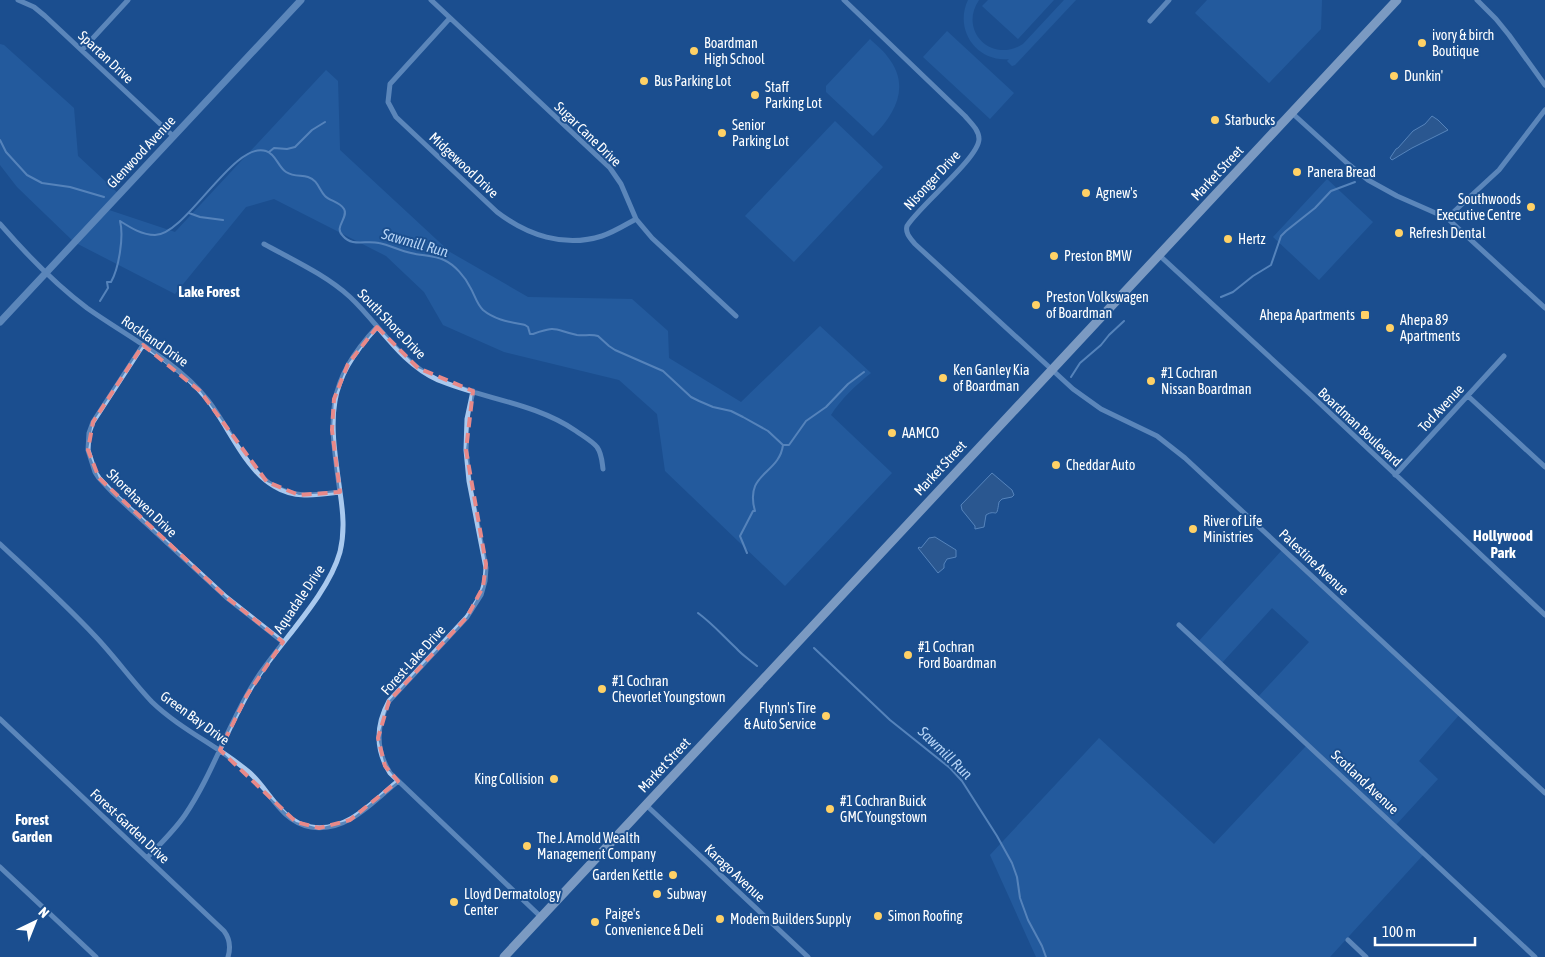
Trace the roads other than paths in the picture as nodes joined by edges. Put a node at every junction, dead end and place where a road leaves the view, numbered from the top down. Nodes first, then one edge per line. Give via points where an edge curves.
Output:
1 (18, 0) edge
2 (128, 0) edge
3 (300, 0) edge
4 (431, 0) edge
5 (844, 0) edge
6 (1169, 0) edge
7 (1397, 0) edge
8 (1477, 0) edge
9 (450, 18) junction
10 (1150, 20) dead end
11 (82, 50) junction
12 (1545, 85) edge
13 (1545, 110) edge
14 (1292, 113) junction
15 (174, 136) junction
16 (1447, 218) junction
17 (636, 219) junction
18 (0, 224) edge
19 (264, 244) dead end
20 (1159, 256) junction
21 (46, 272) junction
22 (1545, 308) edge
23 (736, 316) dead end
24 (0, 322) edge
25 (377, 327) junction
26 (143, 345) junction
27 (1504, 356) dead end
28 (1052, 370) junction
29 (473, 391) junction
30 (1468, 396) junction
31 (1545, 467) edge
32 (603, 469) dead end
33 (1395, 475) junction
34 (340, 492) junction
35 (0, 544) edge
36 (1545, 615) edge
37 (1179, 624) dead end
38 (283, 642) junction
39 (0, 719) edge
40 (220, 750) junction
41 (398, 781) junction
42 (1545, 793) edge
43 (646, 805) junction
44 (147, 858) junction
45 (0, 866) edge
46 (541, 917) junction
47 (1348, 940) dead end
48 (91, 952) junction
49 (86, 957) edge
50 (96, 957) edge
51 (228, 957) edge
52 (504, 957) edge
53 (808, 957) edge
54 (1366, 957) edge
55 (1535, 957) edge

1 - 11 street, Spartan Drive via 39,10
2 - 11 street
3 - 15 street, Glenwood Avenue
4 - 9 street, Sugar Cane Drive
5 - 28 street, Nisonger Drive via 965,116 978,133 979,143 974,152 910,220 906,229 908,234
6 - 10 street
7 - 14 main road, Market Street
8 - 12 street via 1505,30
9 - 17 street, Sugar Cane Drive via 610,168 621,184
9 - 17 street, Midgewood Drive via 390,84 388,102 396,117 497,212 526,231 550,239 579,240 602,236
11 - 15 street, Spartan Drive
13 - 16 street via 1499,170
14 - 16 street via 1368,180
14 - 20 main road, Market Street
15 - 21 street, Glenwood Avenue
16 - 22 street
17 - 23 street, Sugar Cane Drive
18 - 21 street, Rockland Drive
19 - 25 street, South Shore Drive via 336,286
20 - 28 main road, Market Street
20 - 33 street, Boardman Boulevard
21 - 24 street, Glenwood Avenue
21 - 26 street, Rockland Drive via 84,306
25 - 29 street, South Shore Drive via 418,368 439,380
25 - 34 street, Aquadale Drive via 348,364 334,399 332,430
26 - 34 street, Rockland Drive via 200,391 252,467 268,482 282,491 299,495
26 - 38 street, Shorehaven Drive via 93,422 88,450 95,472 226,597
27 - 30 street, Tod Avenue
28 - 42 street, Palestine Avenue via 1093,404 1146,430 1179,452
28 - 43 main road, Market Street
29 - 32 street, South Shore Drive via 539,412 569,426 599,449
29 - 41 street, Forest-Lake Drive via 467,419 466,450 486,564 485,581 467,617 394,694 384,710 379,728 381,755
30 - 31 street
30 - 33 street, Tod Avenue
33 - 36 street, Boardman Boulevard
34 - 38 street, Aquadale Drive via 344,527 337,561 324,587
35 - 40 street, Green Bay Drive via 75,614 153,702
37 - 55 street, Scotland Avenue
38 - 40 street, Aquadale Drive via 247,695
39 - 44 street, Forest-Garden Drive
40 - 41 street, Green Bay Drive via 252,776 286,815 310,827 329,828 345,823
40 - 44 street, Aquadale Drive via 185,815
41 - 46 street, Forest-Lake Drive
43 - 46 main road, Market Street
43 - 53 street, Karago Avenue
44 - 51 street, Forest-Garden Drive via 224,931 230,946
45 - 48 street
46 - 52 main road, Market Street
47 - 54 street
48 - 49 street
48 - 50 street

